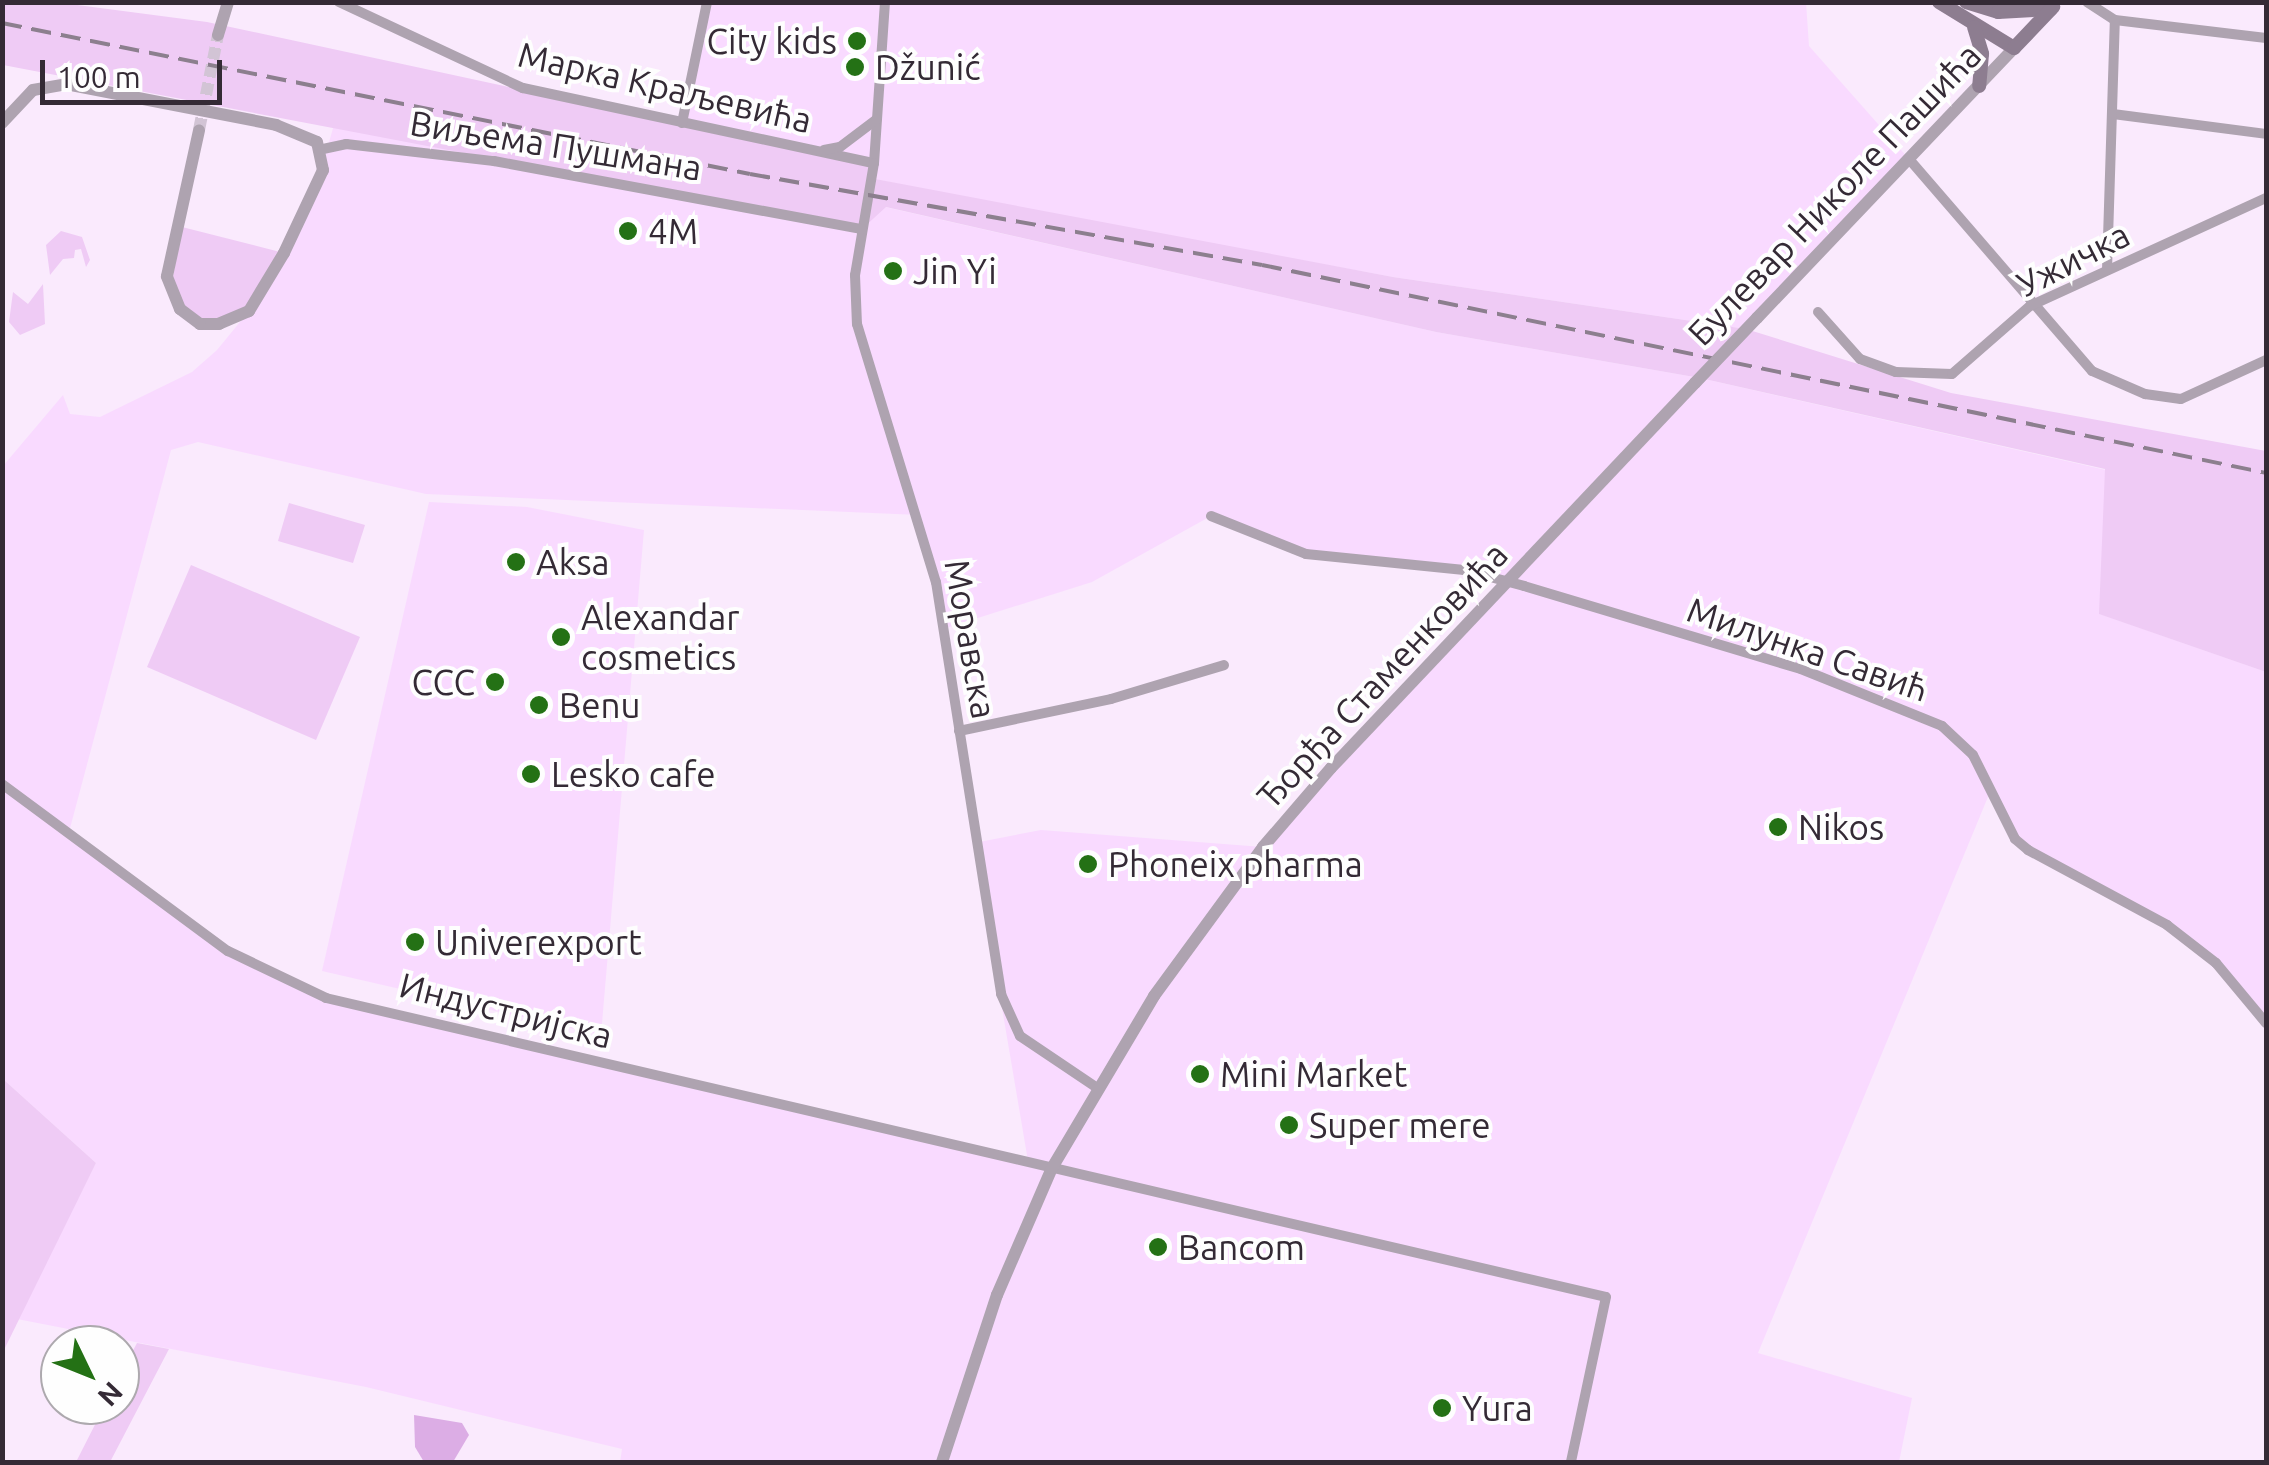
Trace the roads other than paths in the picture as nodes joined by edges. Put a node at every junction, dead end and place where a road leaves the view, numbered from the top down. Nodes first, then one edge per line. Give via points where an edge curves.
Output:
1 (228, 2) edge
2 (340, 2) edge
3 (706, 2) edge
4 (884, 2) edge
5 (1939, 2) edge
6 (1966, 2) edge
7 (2087, 2) edge
8 (2054, 6) edge
9 (1986, 12) junction
10 (2115, 20) junction
11 (1972, 21) junction
12 (218, 35) tunnel mouth
13 (2266, 38) edge
14 (2014, 48) junction
15 (1979, 86) junction
16 (2113, 114) junction
17 (878, 118) junction
18 (2, 123) edge
19 (682, 123) junction
20 (199, 130) tunnel mouth
21 (2266, 134) edge
22 (323, 149) junction
23 (820, 151) junction
24 (1910, 159) junction
25 (874, 163) junction
26 (2266, 198) edge
27 (862, 229) junction
28 (2107, 270) junction
29 (2030, 306) junction
30 (1818, 312) dead end
31 (2266, 360) edge
32 (1695, 384) joint
33 (1211, 516) dead end
34 (1508, 582) junction
35 (1224, 665) dead end
36 (958, 731) junction
37 (2, 784) edge
38 (2266, 1022) edge
39 (1096, 1087) junction
40 (1052, 1168) junction
41 (942, 1462) edge
42 (1571, 1462) edge

1 - 12 street
2 - 19 street, Марка Краљевића via 523,88
3 - 19 street
4 - 17 street, Моравска
5 - 11 main road
6 - 9 main road
7 - 10 street
8 - 9 main road
8 - 14 main road, Булевар Николе Пашића
9 - 14 main road
10 - 13 street
10 - 16 street
11 - 14 main road
11 - 15 main road via 1982,54
14 - 15 street, Булевар Николе Пашића
15 - 24 street, Булевар Николе Пашића
16 - 21 street
16 - 28 street
17 - 23 street via 840,147
17 - 25 street, Моравска
18 - 22 street via 26,95 45,85 298,132
19 - 23 street, Марка Краљевића
20 - 22 street via 167,276 180,309 200,324 236,320 254,303 308,206 323,170
22 - 27 street, Виљема Пушмана via 346,144 494,160
23 - 25 street, Марка Краљевића
24 - 29 street
24 - 32 street, Булевар Николе Пашића, bridge
25 - 27 street, Моравска
26 - 28 street, Ужичка
27 - 36 street, Моравска via 857,324 919,514
28 - 29 street, Ужичка
29 - 30 street, Ужичка via 1972,361 1936,377 1860,358
29 - 31 street via 2086,368 2162,398 2197,394
32 - 34 street, Ђорђа Стаменковића
33 - 34 street, Милунка Савић via 1306,554 1464,570
34 - 38 street, Милунка Савић via 1801,670 1942,726 1973,755 2015,839 2167,926 2216,963
34 - 39 street, Ђорђа Стаменковића via 1263,847
35 - 36 street via 1111,699
36 - 39 street, Моравска via 1001,994 1020,1036
37 - 40 street, Индустријска via 228,950 326,998
39 - 40 street, Ђорђа Стаменковића
40 - 41 street, Ђорђа Стаменковића via 997,1295
40 - 42 street, Индустријска via 1606,1298

